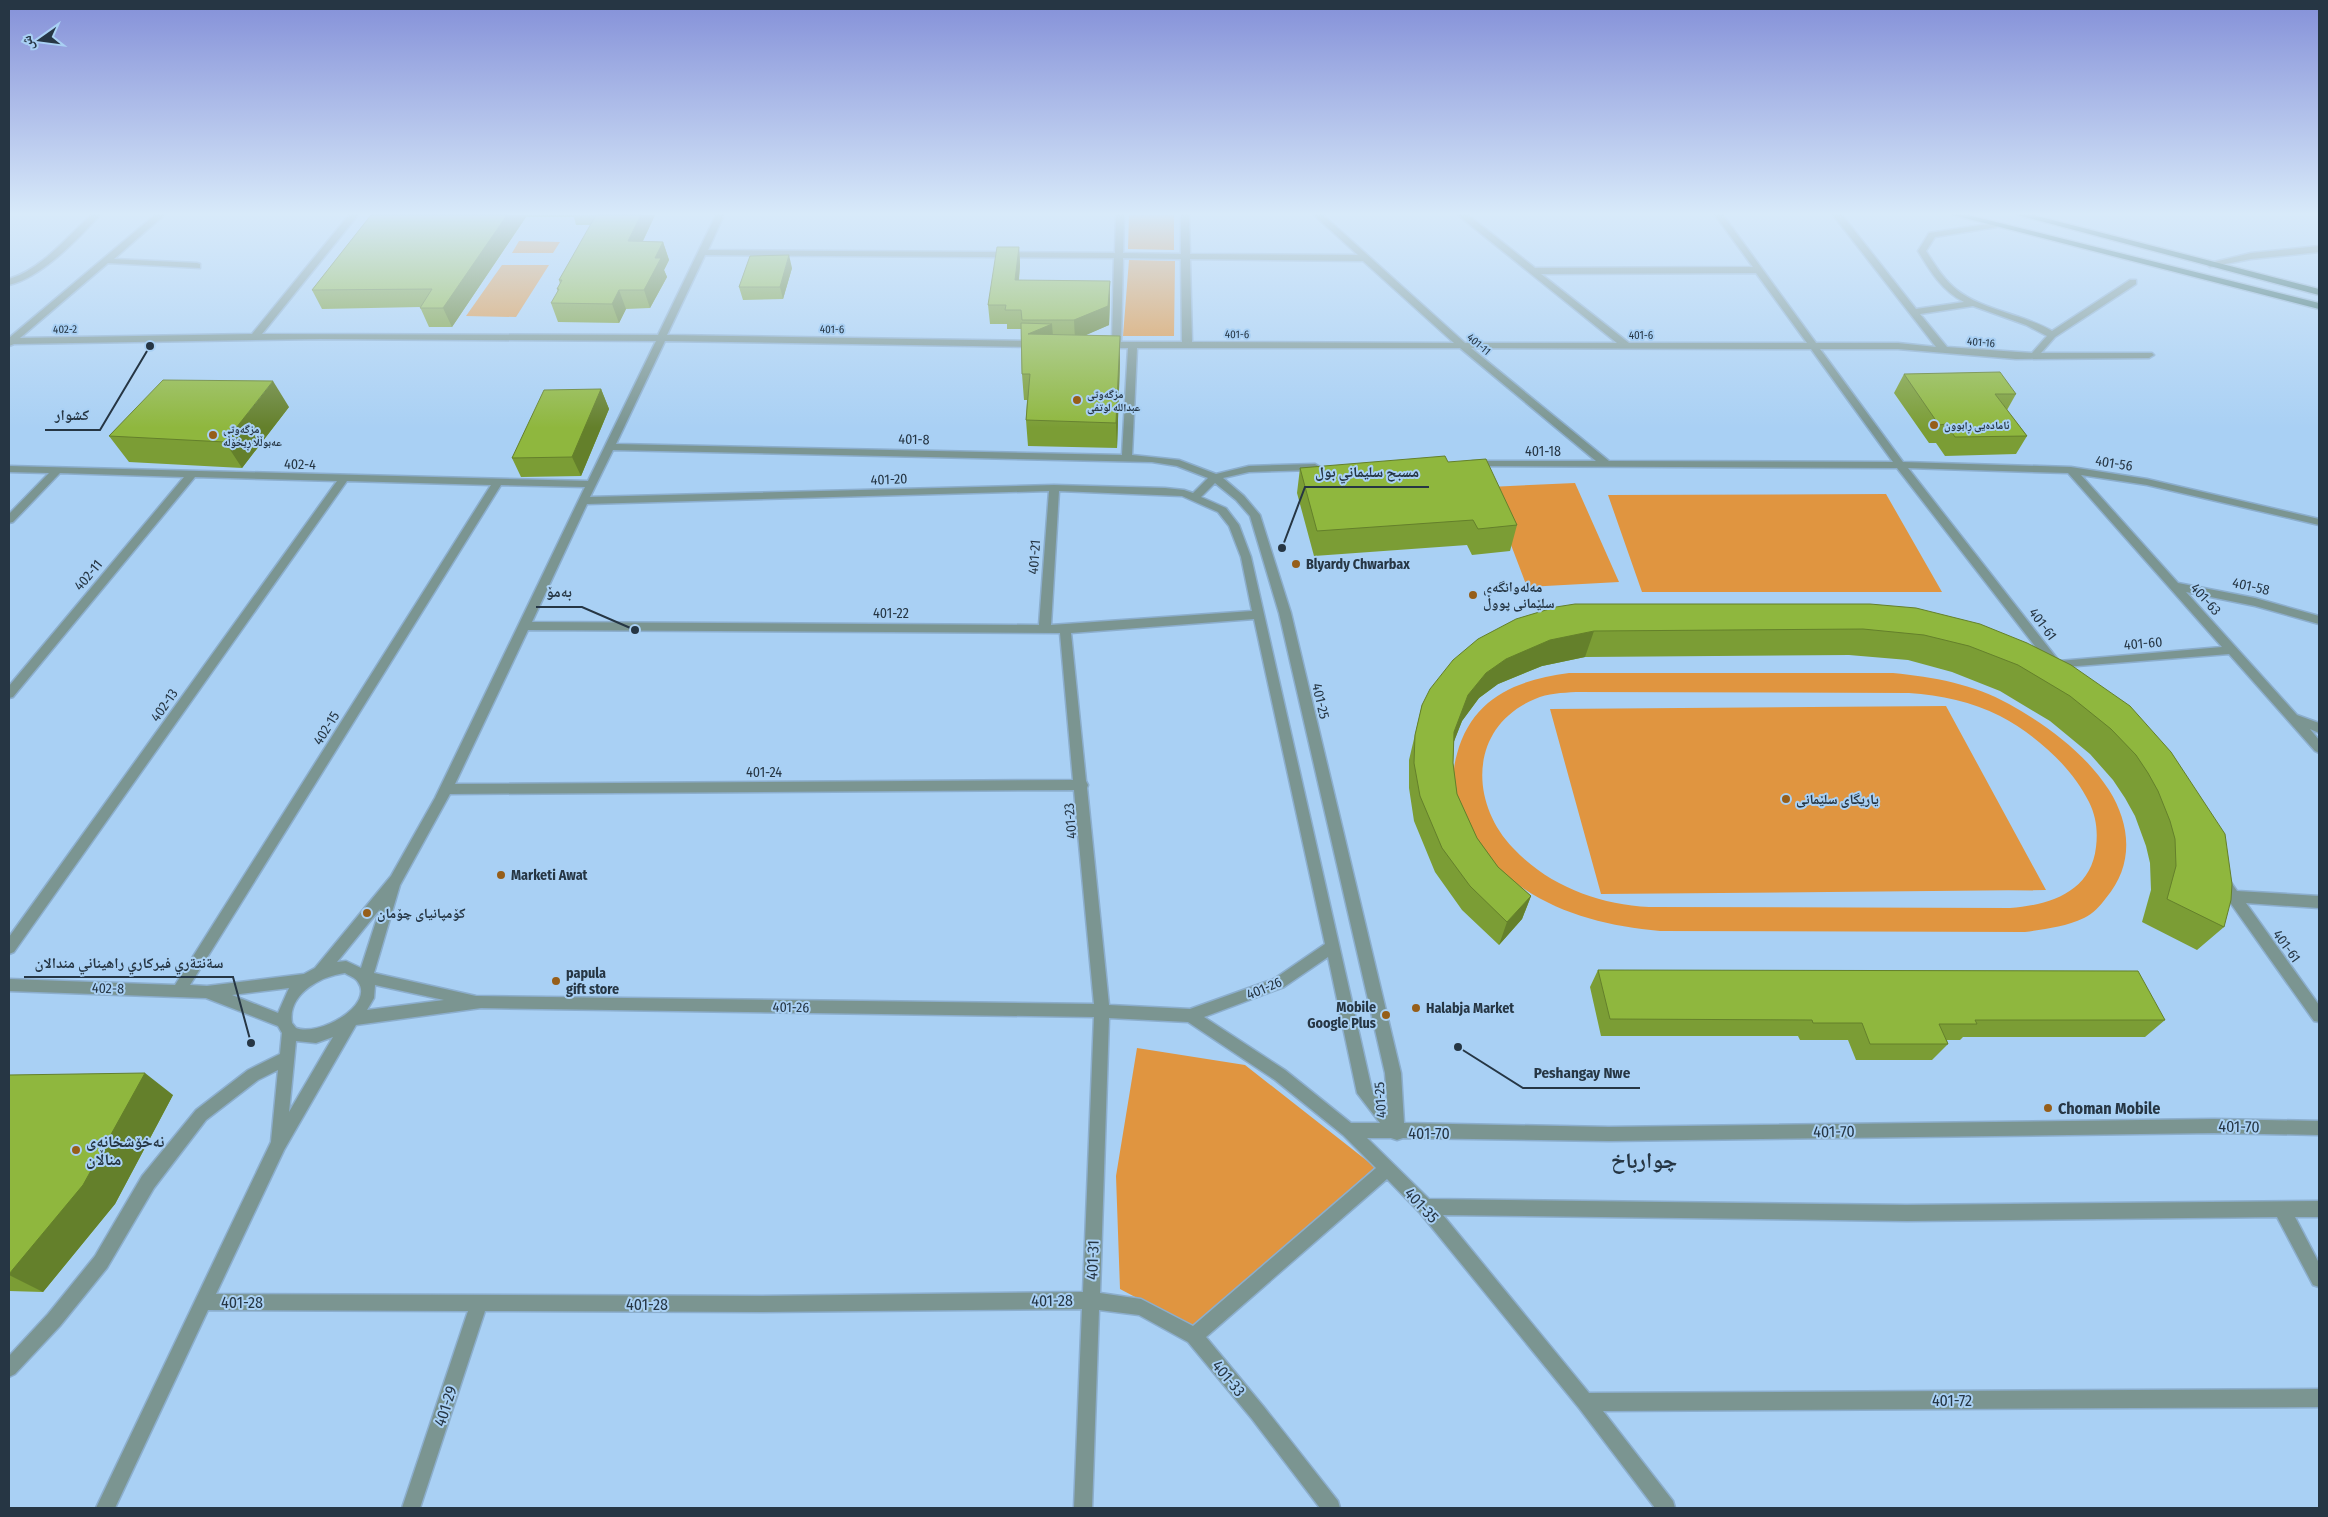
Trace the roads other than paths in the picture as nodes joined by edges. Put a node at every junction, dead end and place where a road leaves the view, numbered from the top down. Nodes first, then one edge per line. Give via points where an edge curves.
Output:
1 (79, 286) edge
2 (297, 286) edge
3 (685, 286) edge
4 (1118, 286) edge
5 (1186, 286) edge
6 (1396, 286) edge
7 (1551, 286) edge
8 (1769, 286) edge
9 (1893, 286) edge
10 (1949, 286) edge
11 (2128, 286) edge
12 (2238, 286) edge
13 (2295, 286) edge
14 (2319, 292) edge
15 (1978, 303) junction
16 (2319, 306) edge
17 (1914, 312) junction
18 (2052, 335) junction
19 (255, 337) junction
20 (661, 338) junction
21 (10, 342) edge
22 (1047, 344) edge
23 (1134, 344) junction
24 (1097, 345) edge
25 (1116, 345) junction
26 (1187, 345) junction
27 (1463, 346) junction
28 (1627, 346) junction
29 (1812, 346) junction
30 (1944, 350) junction
31 (2149, 355) dead end
32 (2034, 356) junction
33 (609, 447) junction
34 (1127, 458) junction
35 (1458, 464) edge
36 (1607, 465) junction
37 (1900, 465) junction
38 (1329, 467) edge
39 (9, 469) edge
40 (2071, 470) junction
41 (57, 471) junction
42 (191, 475) junction
43 (1215, 477) junction
44 (343, 479) junction
45 (498, 481) junction
46 (591, 484) junction
47 (1054, 488) junction
48 (1195, 497) junction
49 (583, 501) junction
50 (9, 520) edge
51 (2319, 522) edge
52 (2175, 586) junction
53 (1257, 615) junction
54 (2319, 620) edge
55 (524, 626) junction
56 (1045, 628) junction
57 (1065, 629) junction
58 (2232, 650) junction
59 (2056, 665) junction
60 (2068, 678) edge
61 (9, 694) edge
62 (2292, 718) junction
63 (2319, 728) edge
64 (2319, 748) edge
65 (1082, 785) junction
66 (446, 790) junction
67 (2218, 872) edge
68 (396, 880) junction
69 (2231, 896) junction
70 (2319, 902) edge
71 (1332, 947) junction
72 (9, 948) edge
73 (313, 976) junction
74 (365, 977) junction
75 (9, 985) edge
76 (179, 990) junction
77 (207, 992) junction
78 (481, 1002) junction
79 (1102, 1011) junction
80 (1190, 1016) junction
81 (2319, 1016) edge
82 (352, 1020) junction
83 (287, 1026) junction
84 (287, 1058) junction
85 (2319, 1128) edge
86 (1348, 1130) junction
87 (1397, 1133) junction
88 (278, 1144) junction
89 (1387, 1169) junction
90 (1426, 1207) junction
91 (2282, 1210) junction
92 (2319, 1210) edge
93 (2319, 1279) edge
94 (1090, 1300) junction
95 (204, 1302) junction
96 (479, 1303) junction
97 (1194, 1336) junction
98 (9, 1368) edge
99 (2319, 1398) edge
100 (1585, 1402) junction
101 (105, 1508) edge
102 (412, 1508) edge
103 (1083, 1508) edge
104 (1331, 1508) edge
105 (1666, 1508) edge

1 - 21 street
2 - 19 street
3 - 20 street
4 - 25 street
5 - 26 street
6 - 27 street, 401-11
7 - 28 street
8 - 29 street, 401-61
9 - 17 street
10 - 15 street via 1959,296
11 - 18 street
12 - 16 main road
13 - 14 main road
15 - 17 street
15 - 18 street via 2038,326
17 - 30 street
18 - 32 street
19 - 20 street, 402-2
19 - 21 street, 402-2
20 - 22 street, 401-6
20 - 33 street
23 - 25 street, 401-6
23 - 26 street, 401-6
23 - 34 street
24 - 25 street, 401-6
26 - 27 street, 401-6
27 - 28 street, 401-6
27 - 36 street, 401-11
28 - 29 street, 401-6
29 - 30 street, 401-16 via 1898,346
29 - 37 street, 401-61
30 - 32 street, 401-16
31 - 32 street, 401-16
33 - 34 street, 401-8
33 - 46 street
34 - 43 street, 401-8 via 1166,460
35 - 36 street, 401-18
36 - 37 street, 401-18
37 - 40 street, 401-56
37 - 59 street, 401-61
38 - 43 street via 1249,469
39 - 41 street, 402-4
40 - 51 street, 401-56 via 2147,482
40 - 52 street, 401-63
41 - 42 street, 402-4
41 - 50 street
42 - 44 street, 402-4
42 - 61 street, 402-11
43 - 48 street
43 - 87 street, 401-25 via 1255,515 1280,594 1393,1073
44 - 45 street, 402-4
44 - 72 street, 402-13
45 - 46 street, 402-4
45 - 76 street, 402-15
46 - 49 street
47 - 48 street, 401-20 via 1165,491
47 - 49 street, 401-20
47 - 56 street, 401-21
48 - 53 street, 401-25 via 1222,510 1234,525 1246,558
49 - 55 street
52 - 54 street, 401-58 via 2255,602
52 - 58 street, 401-63
53 - 57 street, 401-22
53 - 71 street, 401-25
55 - 56 street, 401-22
55 - 66 street
56 - 57 street, 401-22
57 - 65 street, 401-23
58 - 59 street, 401-60
58 - 62 street, 401-63
59 - 60 street, 401-61
62 - 63 street
62 - 64 street, 401-63
65 - 66 street, 401-24
65 - 79 street, 401-23
66 - 68 street
67 - 69 street, 401-61
68 - 73 street
68 - 74 street
69 - 70 street
69 - 81 street, 401-61
71 - 80 street, 401-26 via 1280,984
71 - 87 street, 401-25 via 1365,1092
73 - 74 street via 346,967
73 - 77 street
73 - 83 street via 288,1000 284,1012
74 - 78 street
74 - 82 street via 367,997
75 - 76 street, 402-8
76 - 77 street, 402-8
77 - 83 street
78 - 79 street, 401-26
78 - 82 street
79 - 80 street, 401-35
79 - 94 street, 401-31
80 - 86 street, 401-35 via 1280,1075
82 - 83 street via 325,1035 299,1036
82 - 88 street
83 - 84 street
84 - 88 street
84 - 98 street via 253,1074 201,1115 148,1182 101,1262 54,1320
85 - 87 street, 401-70 via 2214,1126 1609,1134
86 - 87 street, 401-70
86 - 89 street, 401-35
88 - 95 street
89 - 90 street, 401-35
89 - 97 street
90 - 91 street via 1907,1214
90 - 100 street, 401-35
91 - 92 street
91 - 93 street
94 - 96 street, 401-28
94 - 97 street, 401-33 via 1141,1307
94 - 103 street, 401-31
95 - 96 street, 401-28
95 - 101 street
96 - 102 street, 401-29
97 - 104 street, 401-33
99 - 100 street, 401-72
100 - 105 street, 401-35

